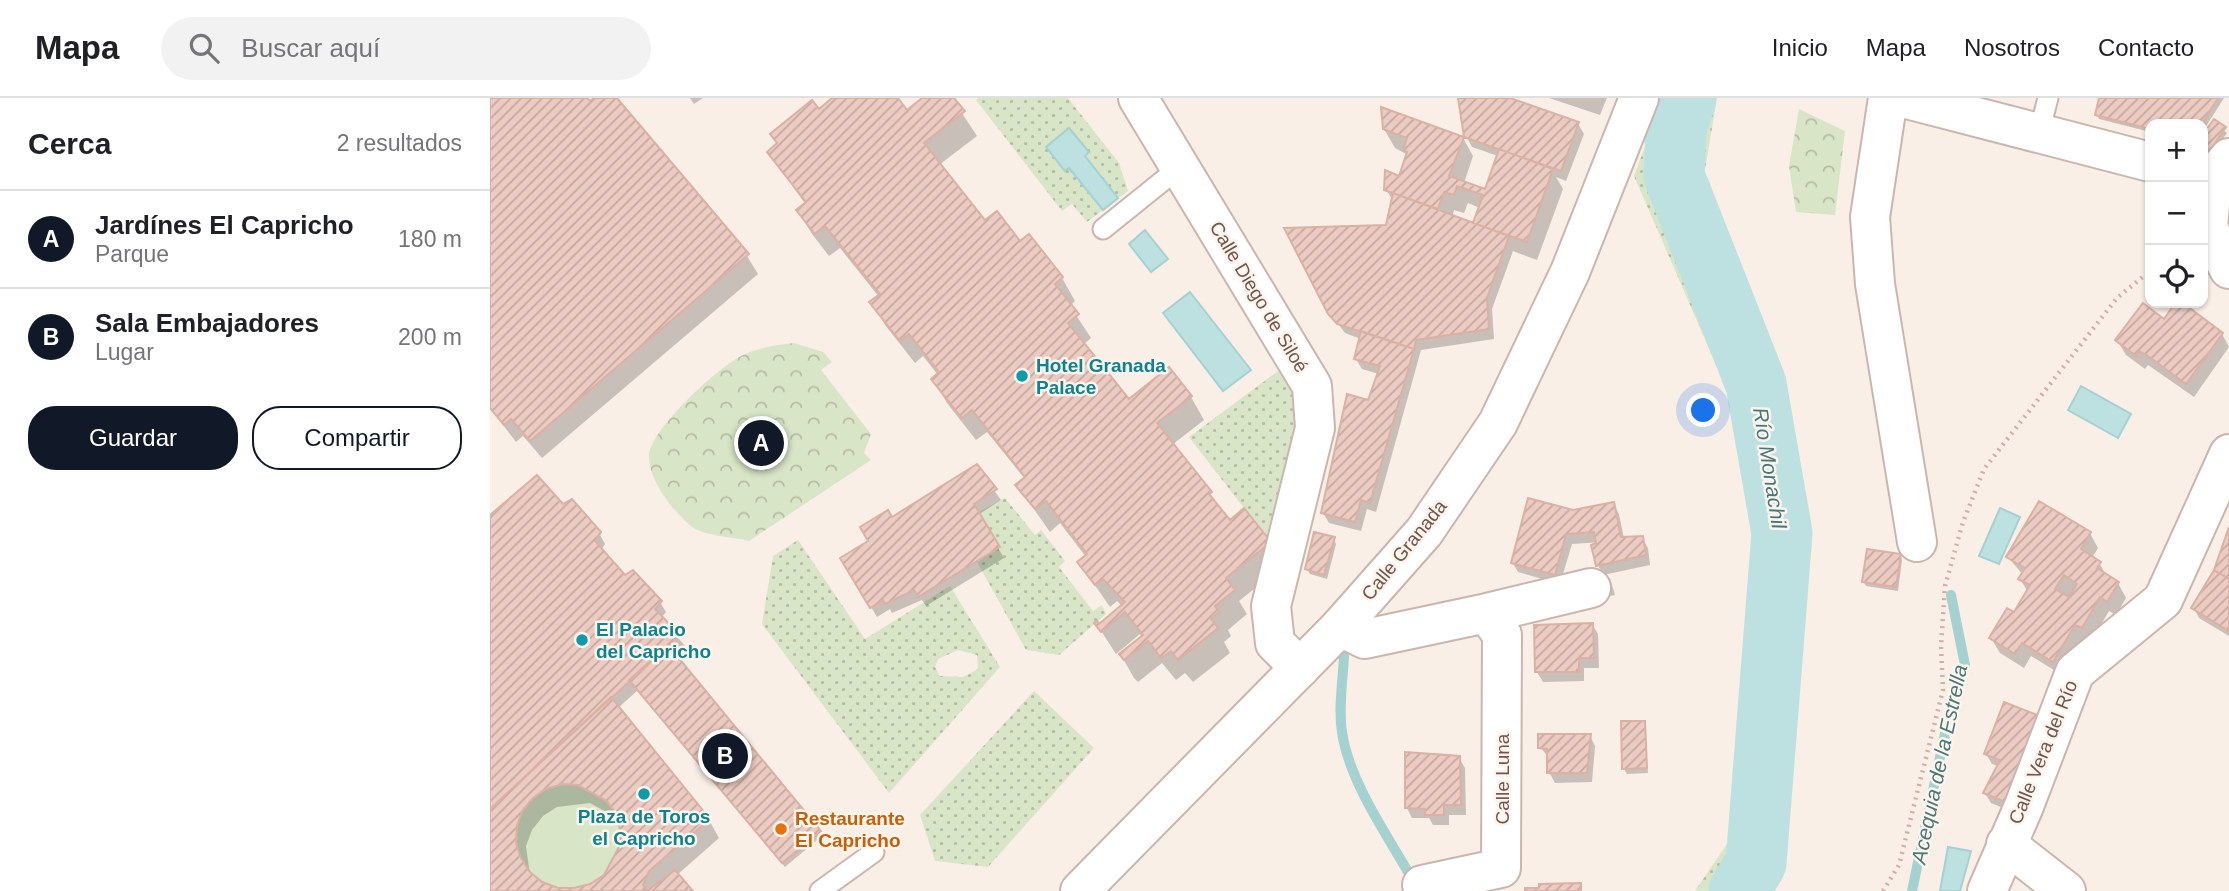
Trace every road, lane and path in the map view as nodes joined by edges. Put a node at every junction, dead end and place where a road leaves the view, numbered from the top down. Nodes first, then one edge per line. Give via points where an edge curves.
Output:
1 (1138, 98) edge
2 (1639, 98) edge
3 (1888, 98) edge
4 (1903, 98) edge
5 (2044, 116) edge
6 (2145, 160) edge
7 (1180, 167) junction
8 (2214, 170) edge
9 (1103, 229) dead end
10 (2229, 270) edge
11 (2145, 275) edge
12 (2229, 454) edge
13 (1917, 542) dead end
14 (1591, 588) dead end
15 (1487, 613) junction
16 (1340, 627) junction
17 (1300, 668) junction
18 (2006, 844) junction
19 (874, 852) dead end
20 (1422, 885) dead end
21 (820, 891) edge
22 (1080, 891) edge
23 (1884, 891) edge
24 (1987, 891) edge
25 (2066, 891) edge

1 - 7 street, Calle Diego de Siloé
2 - 16 street, Calle Granada via 1570,272 1498,423 1424,532
3 - 13 street via 1870,217 1875,284
4 - 5 street
5 - 6 street
7 - 9 lane
7 - 17 street, Calle Diego de Siloé via 1312,386 1315,428 1271,606 1275,643
8 - 10 street via 2208,228
11 - 23 path via 2118,298 1984,470 1945,586 1942,690 1899,865
12 - 18 street, Calle Vera del Río via 2164,600 2075,672
14 - 15 street
15 - 16 street via 1365,639
15 - 20 street, Calle Luna via 1502,635 1502,868
16 - 17 street, Calle Granada
17 - 22 street, Calle Granada
18 - 24 street, Calle Vera del Río
18 - 25 street
19 - 21 lane

